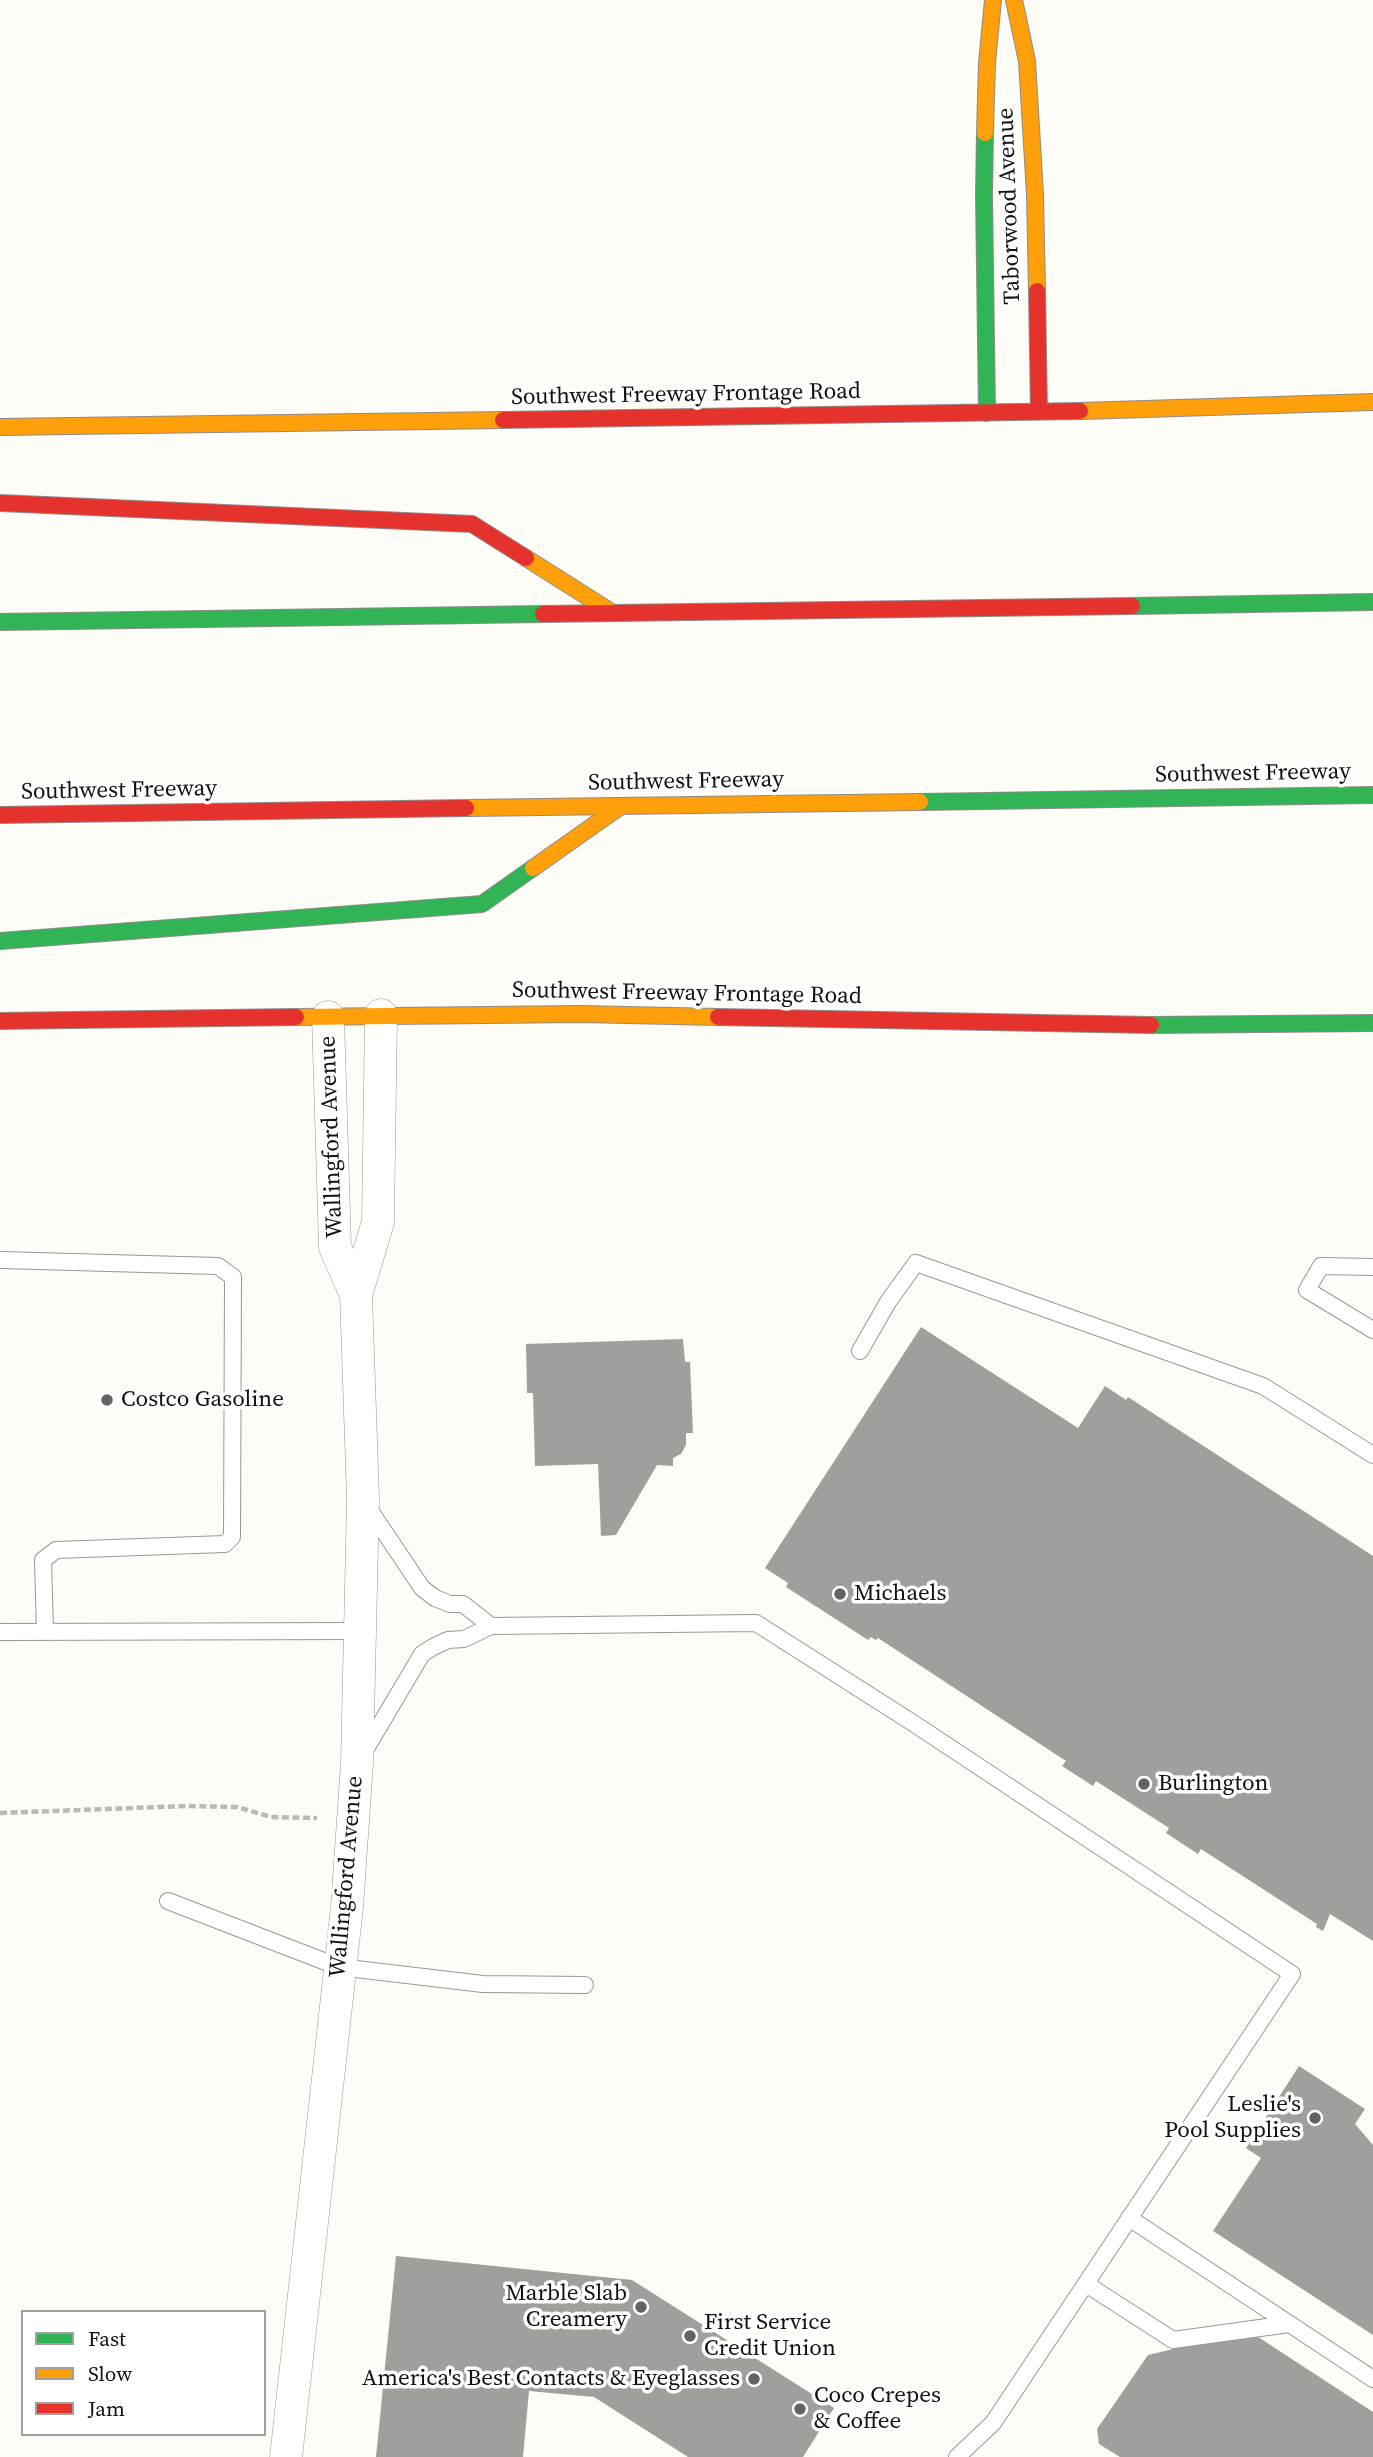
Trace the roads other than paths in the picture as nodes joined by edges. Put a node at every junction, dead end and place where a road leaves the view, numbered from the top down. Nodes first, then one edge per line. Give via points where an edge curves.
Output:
1 (993, 0) edge
2 (1014, 0) edge
3 (1373, 402) edge
4 (1038, 412) junction
5 (987, 413) junction
6 (0, 427) edge
7 (0, 503) edge
8 (1373, 602) edge
9 (613, 613) junction
10 (0, 622) edge
11 (1373, 795) edge
12 (621, 806) junction
13 (0, 815) edge
14 (0, 941) edge
15 (381, 1015) junction
16 (328, 1017) junction
17 (0, 1021) edge
18 (1373, 1023) edge
19 (0, 1260) edge
20 (1373, 1267) edge
21 (356, 1295) junction
22 (1373, 1330) edge
23 (860, 1351) dead end
24 (1373, 1455) edge
25 (363, 1499) junction
26 (491, 1626) junction
27 (360, 1631) junction
28 (0, 1632) edge
29 (45, 1632) junction
30 (357, 1763) junction
31 (169, 1901) dead end
32 (339, 1966) junction
33 (585, 1985) dead end
34 (1129, 2218) junction
35 (1086, 2284) junction
36 (1289, 2324) junction
37 (1373, 2379) edge
38 (286, 2457) edge
39 (957, 2457) edge

1 - 5 main road, Taborwood Avenue via 984,182
2 - 4 main road, Taborwood Avenue via 1027,61 1035,194
3 - 4 main road, Southwest Freeway Frontage Road
4 - 5 main road, Southwest Freeway Frontage Road
5 - 6 main road, Southwest Freeway Frontage Road
7 - 9 main road via 472,524
8 - 9 main road
9 - 10 main road
11 - 12 main road, Southwest Freeway
12 - 13 main road, Southwest Freeway
12 - 14 main road via 482,904
15 - 16 main road, Southwest Freeway Frontage Road
15 - 18 main road, Southwest Freeway Frontage Road via 595,1014 1183,1026
15 - 21 street, Wallingford Avenue via 377,1222
16 - 17 main road, Southwest Freeway Frontage Road
16 - 21 street, Wallingford Avenue via 335,1247
19 - 29 lane via 218,1266 233,1277 232,1537 225,1544 56,1550 43,1560
20 - 22 lane via 1321,1266 1307,1290
21 - 25 street, Wallingford Avenue
23 - 24 lane via 915,1263 1263,1386
25 - 26 lane via 422,1588 450,1604 463,1604
25 - 27 street, Wallingford Avenue
26 - 30 lane via 422,1654
26 - 34 lane via 756,1623 1292,1974
27 - 29 lane
27 - 30 street, Wallingford Avenue
28 - 29 lane
30 - 32 street, Wallingford Avenue
31 - 32 lane
32 - 33 lane via 483,1984
32 - 38 street, Wallingford Avenue
34 - 35 lane
34 - 36 lane
35 - 36 lane via 1173,2340
35 - 39 lane via 993,2423
36 - 37 lane

